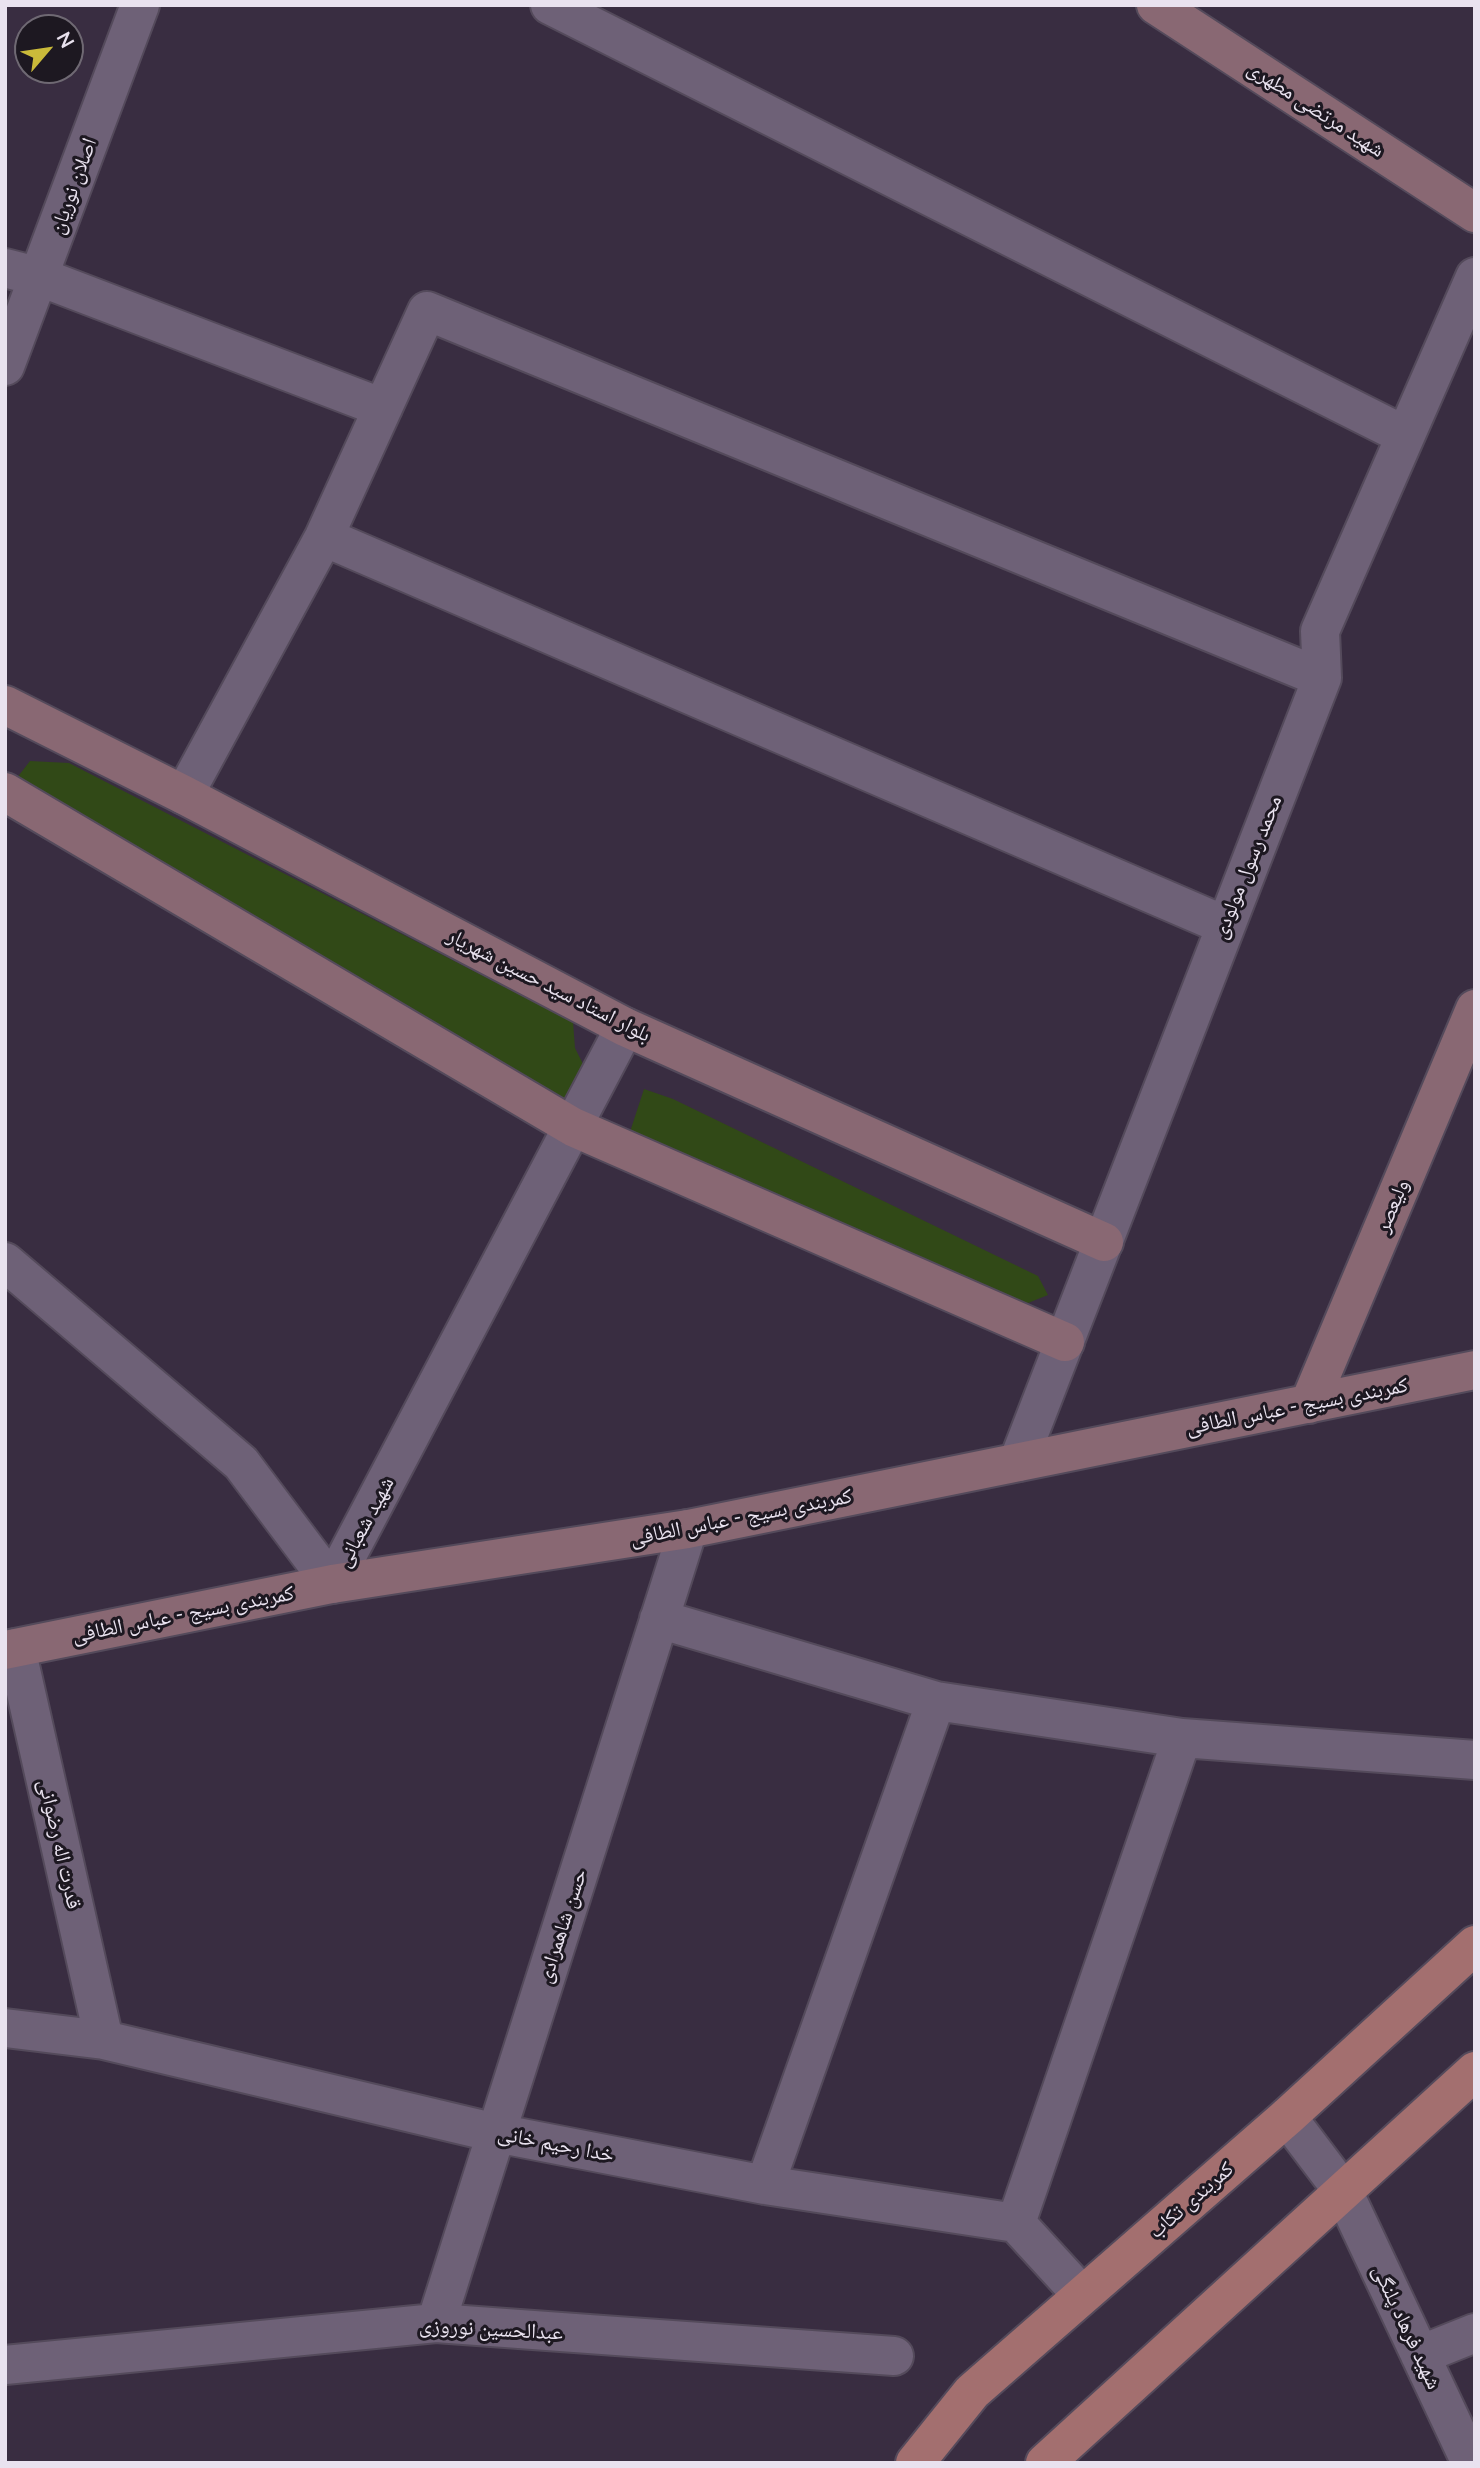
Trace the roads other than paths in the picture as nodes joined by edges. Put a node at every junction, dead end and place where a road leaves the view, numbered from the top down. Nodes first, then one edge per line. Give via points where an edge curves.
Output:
1 (139, 5) edge
2 (550, 5) edge
3 (1156, 5) edge
4 (1475, 213) edge
5 (23, 272) edge
6 (1475, 276) edge
7 (5, 366) edge
8 (383, 408) junction
9 (1405, 435) junction
10 (324, 537) junction
11 (1322, 678) junction
12 (5, 705) edge
13 (5, 792) edge
14 (184, 795) junction
15 (1224, 925) junction
16 (1475, 1009) edge
17 (625, 1027) junction
18 (573, 1127) junction
19 (1104, 1242) junction
20 (5, 1262) edge
21 (1065, 1342) junction
22 (1475, 1370) edge
23 (1309, 1404) junction
24 (1018, 1462) junction
25 (688, 1529) junction
26 (332, 1584) junction
27 (659, 1619) junction
28 (11, 1649) edge
29 (936, 1701) junction
30 (1181, 1738) junction
31 (1475, 1760) edge
32 (1475, 1945) edge
33 (5, 2028) edge
34 (104, 2040) junction
35 (1475, 2071) edge
36 (1287, 2117) junction
37 (496, 2133) junction
38 (765, 2185) junction
39 (1343, 2191) junction
40 (1016, 2223) junction
41 (1082, 2295) junction
42 (436, 2323) junction
43 (1475, 2333) edge
44 (1420, 2355) junction
45 (894, 2356) dead end
46 (5, 2365) edge
47 (915, 2463) edge
48 (1045, 2463) edge
49 (1471, 2463) edge

1 - 5 street, اصلان نوریان
2 - 9 street
3 - 4 street, شهید مرتضی مطهری
5 - 7 street, اصلان نوریان
5 - 8 street
6 - 9 street, محمد رسول مولودی
8 - 10 street
8 - 11 street via 427,312
9 - 11 street, محمد رسول مولودی via 1320,631
10 - 14 street
10 - 15 street
11 - 15 street, محمد رسول مولودی
12 - 14 street, بلوار استاد سید حسین شهریار
13 - 18 street
14 - 17 street, بلوار استاد سید حسین شهریار
15 - 19 street, محمد رسول مولودی
16 - 23 street, ولیعصر
17 - 18 street, شهید شعبانی
17 - 19 street, بلوار استاد سید حسین شهریار
18 - 21 street
18 - 26 street, شهید شعبانی
19 - 21 street, محمد رسول مولودی
20 - 26 street, شهید شعبانی via 241,1463
21 - 24 street, محمد رسول مولودی
22 - 23 street, کمربندی بسیج - عباس الطافی
23 - 24 street, کمربندی بسیج - عباس الطافی
24 - 25 street, کمربندی بسیج - عباس الطافی
25 - 26 street, کمربندی بسیج - عباس الطافی
25 - 27 street, حسن شاهمرادی
26 - 28 street, کمربندی بسیج - عباس الطافی
27 - 29 street
27 - 37 street, حسن شاهمرادی
28 - 34 street, قدرت اله رضوانی
29 - 30 street
29 - 38 street
30 - 31 street
30 - 40 street
32 - 36 main road, کمربندی تکاب
33 - 34 street, خدا رحیم خانی
34 - 37 street, خدا رحیم خانی
35 - 39 main road
36 - 39 street, شهید فرهاد پلنگی
36 - 41 main road, کمربندی تکاب
37 - 38 street, خدا رحیم خانی
37 - 42 street, حسن شاهمرادی
38 - 40 street, خدا رحیم خانی
39 - 44 street, شهید فرهاد پلنگی
39 - 48 main road
40 - 41 street
41 - 47 main road, کمربندی تکاب via 972,2392
42 - 45 street, عبدالحسین نوروزی
42 - 46 street, عبدالحسین نوروزی
43 - 44 street
44 - 49 street, شهید فرهاد پلنگی

